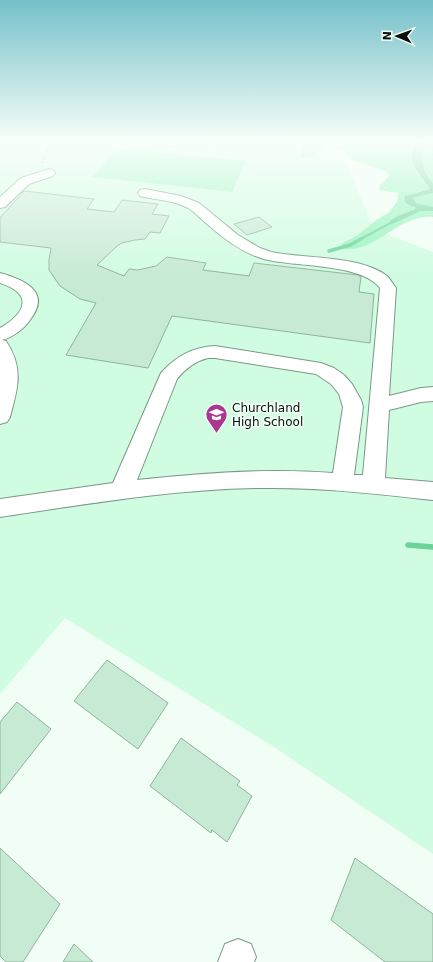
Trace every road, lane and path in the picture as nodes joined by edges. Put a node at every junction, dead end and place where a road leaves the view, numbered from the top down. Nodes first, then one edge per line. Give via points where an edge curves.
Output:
1 (19, 187) edge
2 (145, 193) dead end
3 (0, 204) edge
4 (0, 278) edge
5 (0, 335) edge
6 (0, 345) edge
7 (433, 394) edge
8 (379, 406) junction
9 (0, 416) edge
10 (342, 483) junction
11 (373, 486) junction
12 (121, 491) junction
13 (433, 491) edge
14 (0, 508) edge

1 - 3 lane
2 - 8 lane via 174,198 194,206 238,242 266,256 355,268 382,278 388,288
4 - 5 lane via 12,280 24,287 31,296 31,307 25,318
6 - 9 lane via 10,376
7 - 8 lane
8 - 11 lane
10 - 11 lane
10 - 12 lane via 228,480
10 - 12 lane via 353,407 350,395 333,374 321,369 205,352 187,359 168,377
11 - 13 lane
12 - 14 lane

